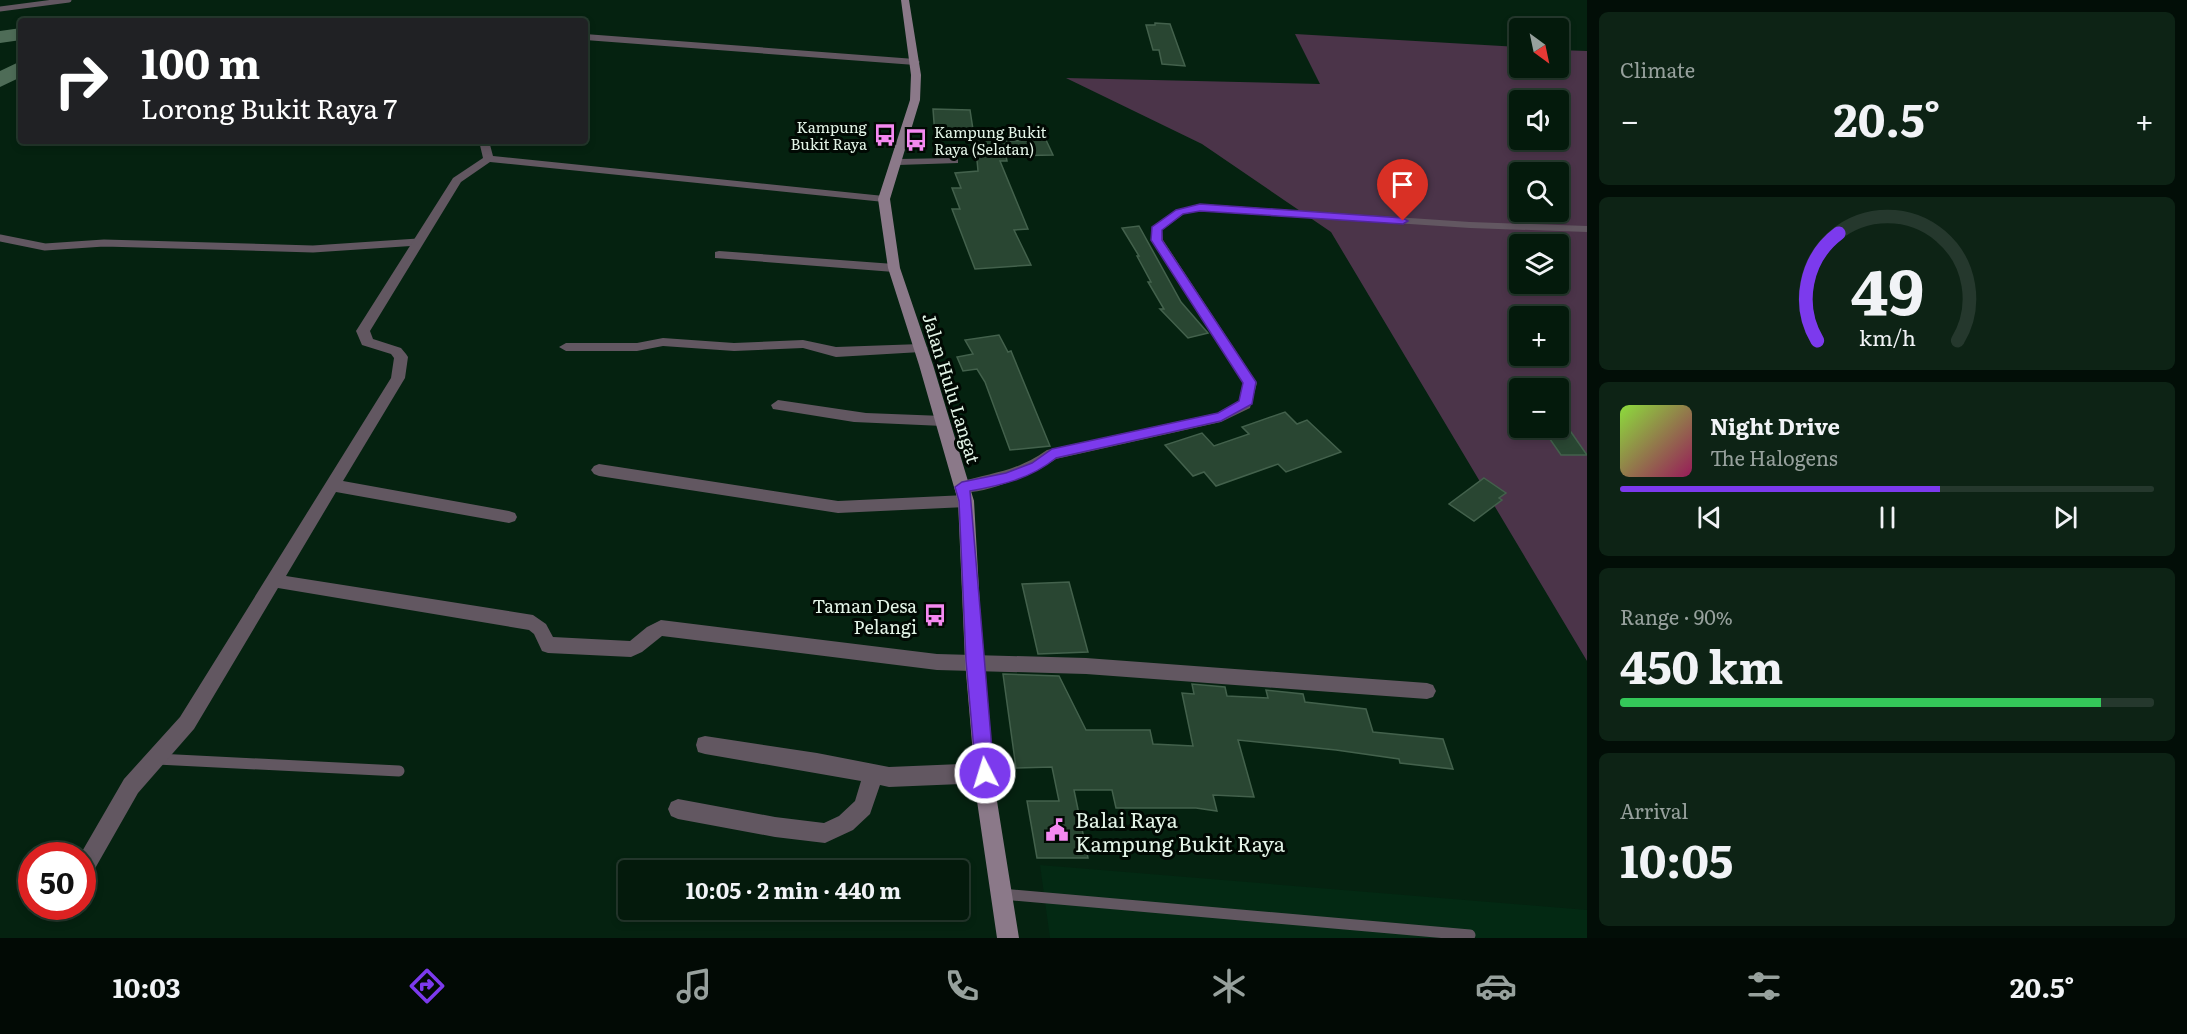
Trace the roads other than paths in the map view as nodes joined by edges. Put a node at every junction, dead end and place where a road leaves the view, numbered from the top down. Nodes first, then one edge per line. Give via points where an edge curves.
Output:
1 (69, 0) edge
2 (905, 0) edge
3 (0, 9) edge
4 (588, 38) edge
5 (915, 62) junction
6 (485, 144) edge
7 (488, 159) junction
8 (954, 161) dead end
9 (898, 162) junction
10 (884, 199) junction
11 (1587, 229) edge
12 (0, 238) edge
13 (418, 242) junction
14 (719, 255) dead end
15 (894, 268) junction
16 (566, 347) dead end
17 (921, 348) junction
18 (778, 405) dead end
19 (943, 421) junction
20 (599, 470) dead end
21 (331, 485) junction
22 (964, 494) junction
23 (509, 517) dead end
24 (276, 581) junction
25 (974, 661) junction
26 (1426, 691) dead end
27 (705, 745) dead end
28 (154, 759) junction
29 (399, 771) dead end
30 (985, 773) junction
31 (873, 774) junction
32 (678, 809) dead end
33 (96, 847) edge
34 (1001, 894) junction
35 (1470, 935) dead end
36 (1008, 938) edge

1 - 3 lane
2 - 5 main road, Jalan Hulu Langat
4 - 5 street
5 - 9 main road, Jalan Hulu Langat via 915,100
6 - 7 street
7 - 10 street
7 - 13 street via 457,180
8 - 9 street
9 - 10 main road, Jalan Hulu Langat
10 - 15 main road, Jalan Hulu Langat
11 - 22 street via 1200,207 1180,212 1156,229 1157,240 1250,382 1245,404 1221,417 1052,454 1036,466
12 - 13 lane via 45,247 104,243 313,249
13 - 21 street via 363,332 368,342 396,351 401,357 398,378
14 - 15 street
15 - 17 main road, Jalan Hulu Langat
16 - 17 street via 637,347 663,342 734,347 802,345 836,352
17 - 19 main road, Jalan Hulu Langat
18 - 19 street via 800,405 870,419
19 - 22 main road, Jalan Hulu Langat
20 - 22 street via 838,507
21 - 23 street
21 - 24 street
22 - 25 main road, Jalan Hulu Langat
24 - 25 street via 533,623 548,645 631,649 643,645 661,628 864,655 937,662
24 - 28 street via 187,723
25 - 26 street
25 - 30 main road, Jalan Hulu Langat
27 - 31 street
28 - 29 lane
28 - 33 street via 131,786
30 - 31 street via 889,777
30 - 34 main road, Jalan Hulu Langat
31 - 32 street via 862,807 846,823 825,832
34 - 35 lane
34 - 36 main road, Jalan Hulu Langat

